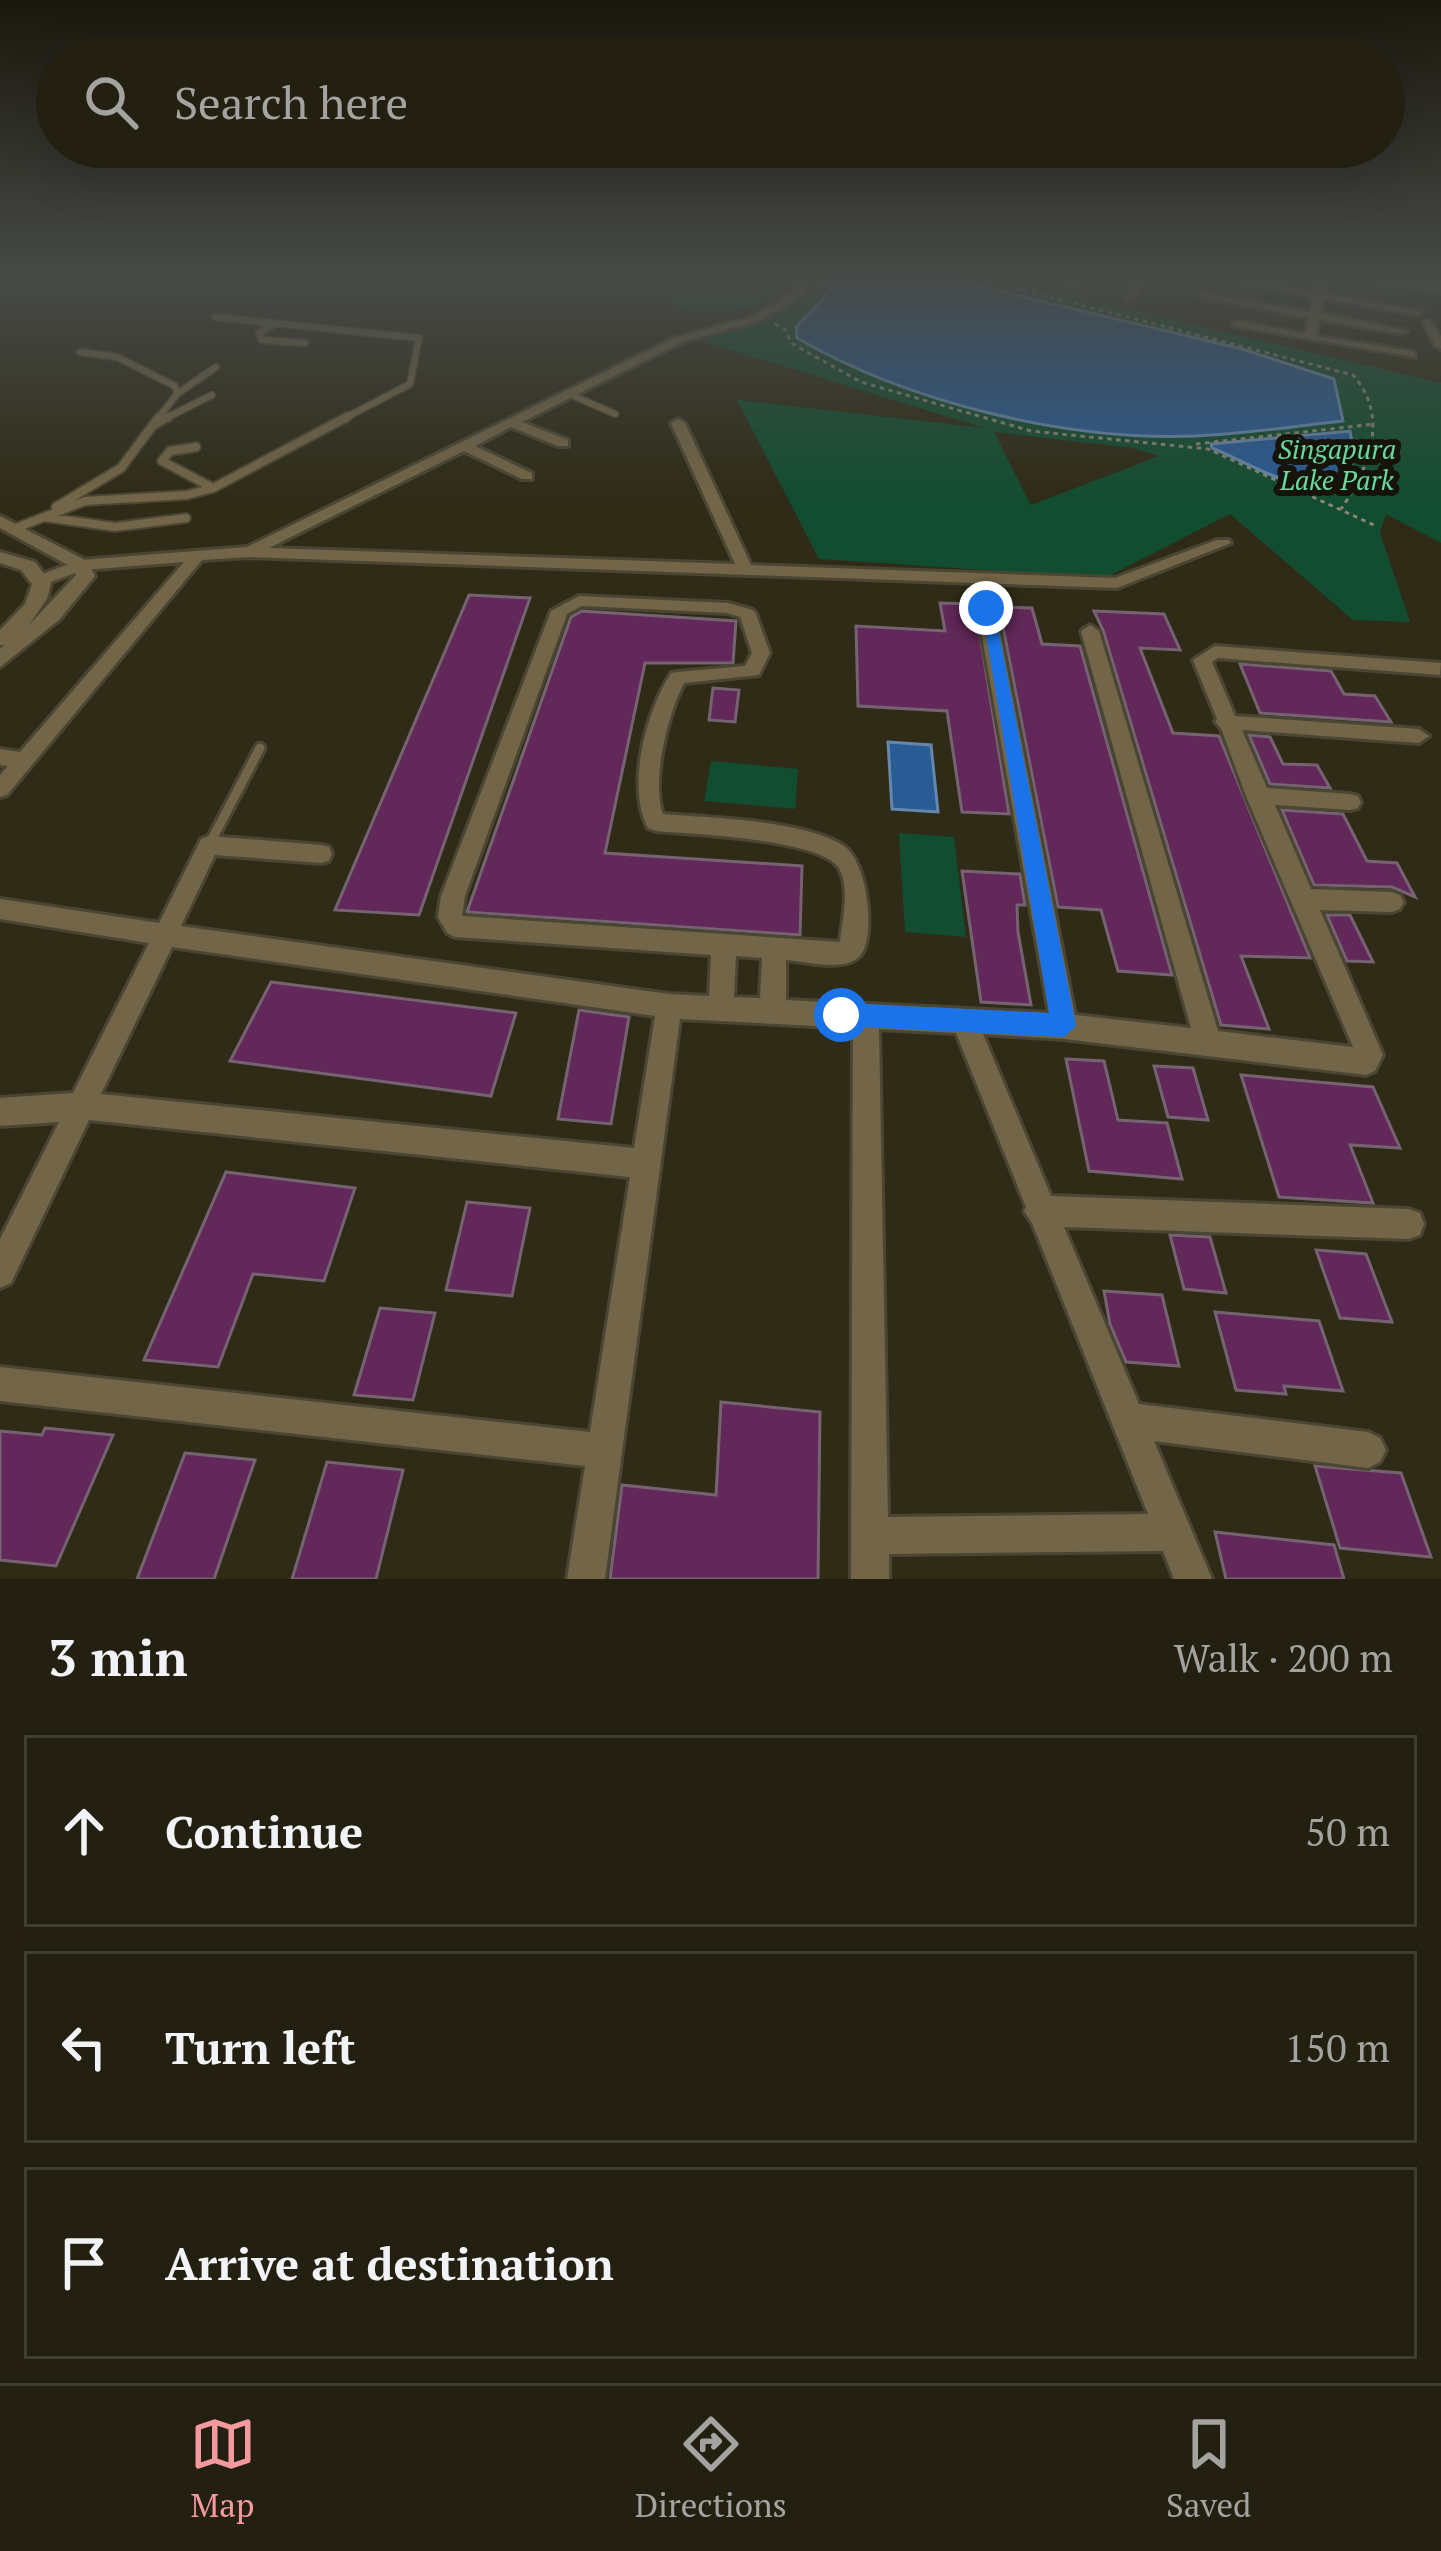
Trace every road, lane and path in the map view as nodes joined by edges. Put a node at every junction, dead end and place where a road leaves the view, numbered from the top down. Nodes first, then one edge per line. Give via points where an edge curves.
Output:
1 (417, 350) edge
2 (658, 350) edge
3 (802, 350) edge
4 (1264, 350) edge
5 (1379, 350) edge
6 (80, 352) dead end
7 (1411, 355) dead end
8 (216, 367) dead end
9 (567, 393) junction
10 (177, 394) junction
11 (212, 395) dead end
12 (615, 414) dead end
13 (509, 422) junction
14 (678, 423) dead end
15 (1376, 424) junction
16 (153, 425) junction
17 (563, 442) dead end
18 (1186, 445) junction
19 (463, 446) junction
20 (196, 447) dead end
21 (527, 476) dead end
22 (213, 488) junction
23 (1340, 510) junction
24 (44, 517) junction
25 (186, 518) dead end
26 (8, 525) edge
27 (1376, 526) dead end
28 (1222, 543) dead end
29 (248, 552) junction
30 (198, 555) junction
31 (0, 557) edge
32 (80, 565) junction
33 (746, 571) junction
34 (40, 581) junction
35 (986, 608) dead end
36 (1090, 631) dead end
37 (0, 640) edge
38 (0, 660) edge
39 (1440, 669) edge
40 (1225, 722) junction
41 (1419, 736) dead end
42 (260, 748) dead end
43 (0, 757) edge
44 (25, 760) junction
45 (0, 789) edge
46 (1257, 796) junction
47 (1350, 802) dead end
48 (209, 845) junction
49 (321, 854) dead end
50 (1302, 899) junction
51 (1392, 902) dead end
52 (0, 909) edge
53 (165, 935) junction
54 (724, 944) junction
55 (774, 948) junction
56 (669, 1006) junction
57 (722, 1008) junction
58 (773, 1010) junction
59 (866, 1016) junction
60 (964, 1020) junction
61 (1064, 1026) junction
62 (1209, 1045) junction
63 (84, 1106) junction
64 (0, 1112) edge
65 (646, 1164) junction
66 (1039, 1210) junction
67 (1409, 1224) dead end
68 (0, 1272) edge
69 (0, 1384) edge
70 (1126, 1420) junction
71 (1368, 1450) dead end
72 (604, 1451) junction
73 (1174, 1532) junction
74 (870, 1536) junction
75 (586, 1579) edge
76 (870, 1579) edge
77 (1193, 1579) edge

1 - 22 lane via 410,384
2 - 9 street
3 - 18 path via 842,375 1031,431
4 - 15 path via 1353,375
5 - 7 street
6 - 10 lane via 140,366
8 - 10 lane
9 - 12 lane
9 - 13 street
10 - 16 lane
11 - 16 lane
13 - 17 street
13 - 19 street
14 - 33 street
15 - 18 path
15 - 23 path via 1363,481
16 - 24 lane via 121,468
18 - 23 path
19 - 21 street
19 - 29 street
20 - 22 lane via 170,451 162,461
22 - 24 lane via 85,501
23 - 27 path
24 - 25 lane via 119,530
24 - 26 lane
26 - 32 street
28 - 33 street via 1123,583
29 - 30 street
29 - 33 street
30 - 32 street
30 - 44 street
31 - 34 street via 28,566
32 - 34 street
32 - 38 street via 86,576 76,591
34 - 37 street via 41,593
35 - 61 street
36 - 62 street
39 - 40 street via 1207,653 1202,660
40 - 41 street
40 - 46 street
42 - 48 lane
43 - 44 street
44 - 45 street
46 - 47 street
46 - 50 street
48 - 49 street
48 - 53 street
50 - 51 street
50 - 62 street via 1370,1055 1366,1062
52 - 53 street
53 - 56 street
53 - 63 street
54 - 55 street
54 - 55 street via 472,928 450,917 569,603 747,614 758,663 734,676 678,678 645,792 656,822 817,842 843,856 855,885 852,948
54 - 57 street
55 - 58 street
56 - 57 street
56 - 65 street
57 - 58 street
58 - 59 street
59 - 60 street
59 - 74 street
60 - 61 street
60 - 66 street
61 - 62 street
63 - 64 street
63 - 65 street
63 - 68 street
65 - 72 street
66 - 67 street
66 - 70 street
69 - 72 street
70 - 71 street
70 - 73 street
72 - 75 street
73 - 74 street
73 - 77 street
74 - 76 street

